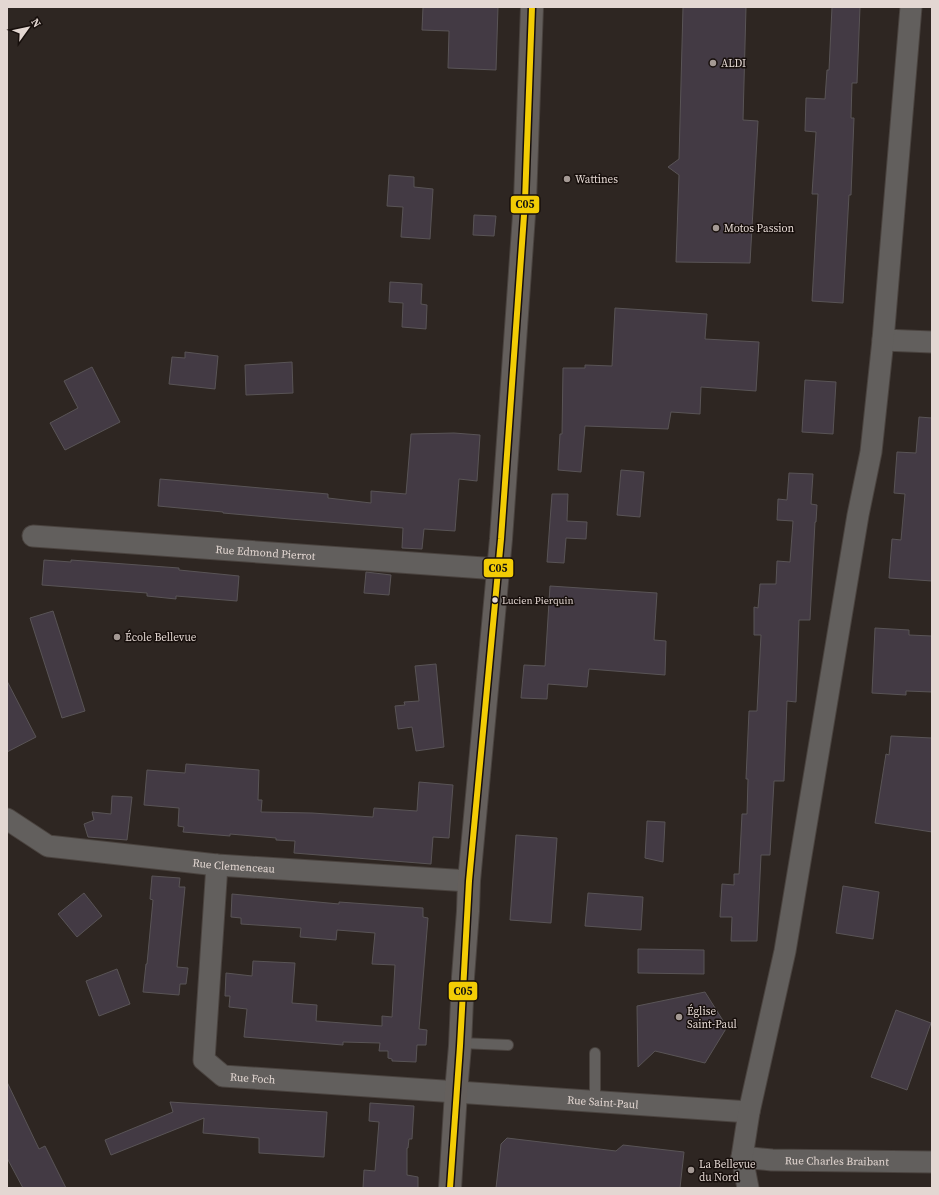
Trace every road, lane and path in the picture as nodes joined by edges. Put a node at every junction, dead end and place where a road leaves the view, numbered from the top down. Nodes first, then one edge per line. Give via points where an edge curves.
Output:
1 (532, 7) edge
2 (911, 7) edge
3 (883, 340) junction
4 (932, 342) edge
5 (33, 536) dead end
6 (498, 569) junction
7 (7, 819) edge
8 (217, 865) junction
9 (469, 881) junction
10 (460, 1043) junction
11 (508, 1045) dead end
12 (595, 1053) dead end
13 (456, 1092) junction
14 (595, 1101) junction
15 (749, 1112) junction
16 (742, 1157) junction
17 (932, 1162) edge
18 (450, 1188) edge
19 (748, 1188) edge

1 - 6 main road via 525,201
2 - 3 street
3 - 4 street
3 - 15 street via 871,452 858,515 786,943
5 - 6 street, Rue Edmond Pierrot
6 - 9 main road
7 - 8 street, Rue Clemenceau via 48,846
8 - 9 street, Rue Clemenceau
8 - 13 street, Rue Foch via 204,1060 223,1076
9 - 10 main road
10 - 11 lane
10 - 13 main road
12 - 14 lane
13 - 14 street, Rue Saint-Paul
13 - 18 main road
14 - 15 street, Rue Saint-Paul
15 - 16 street
16 - 17 street, Rue Charles Braibant via 772,1160
16 - 19 street

